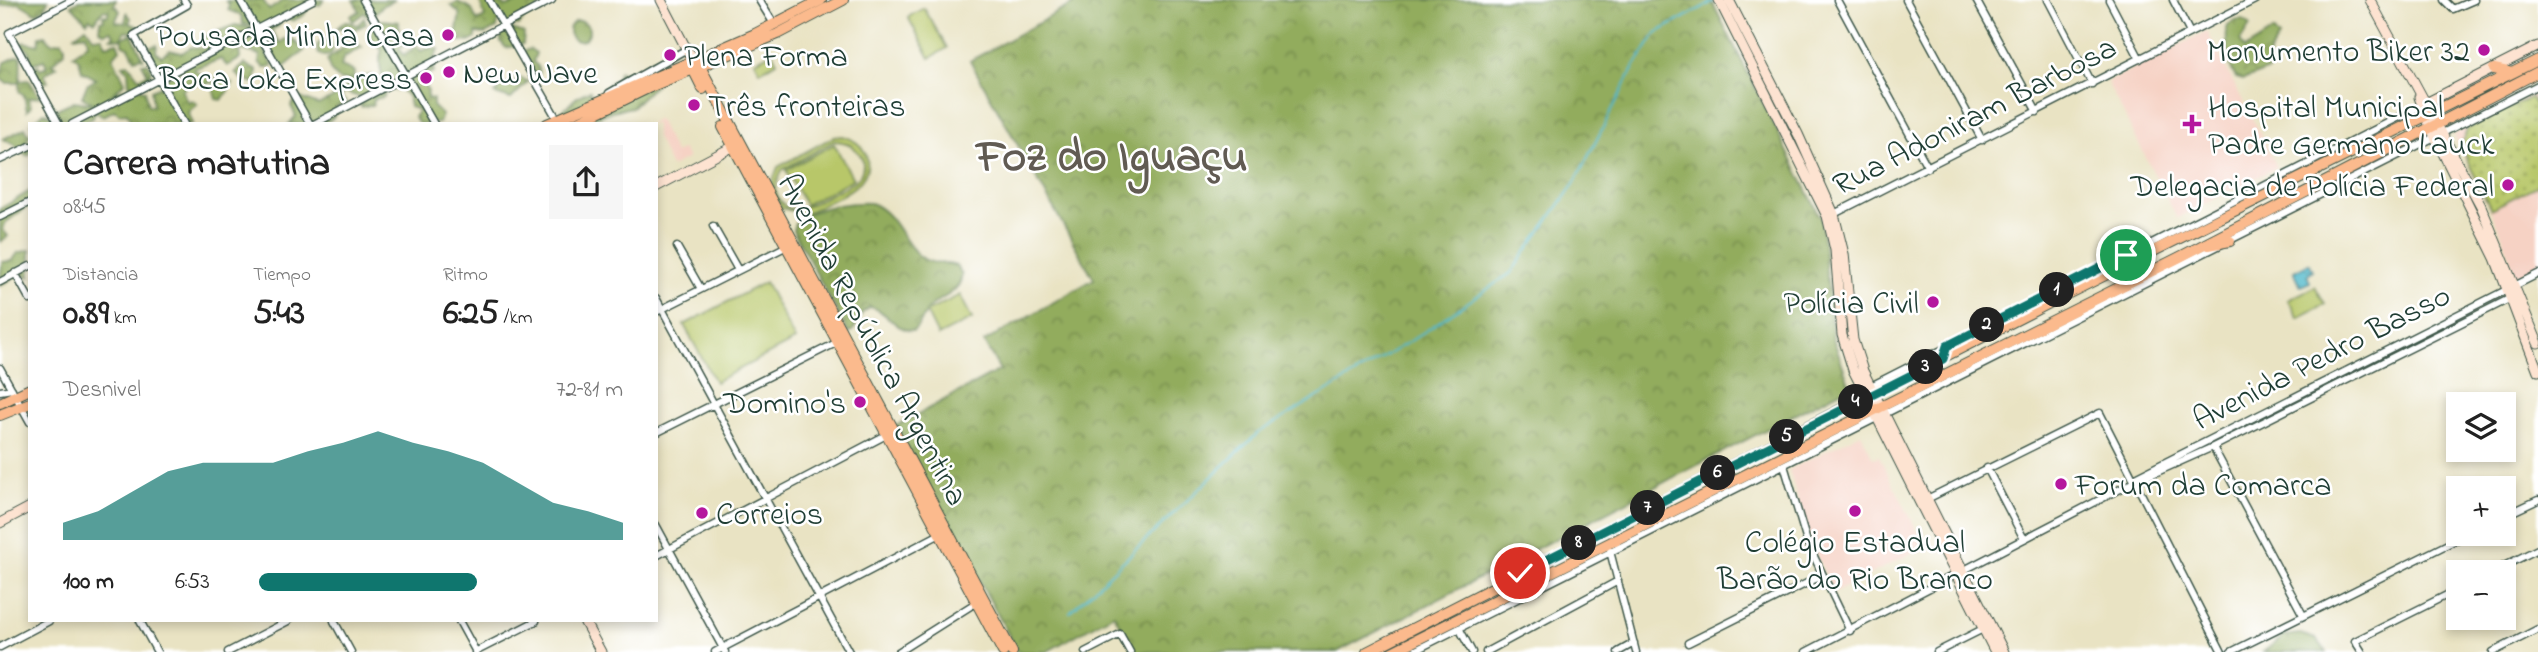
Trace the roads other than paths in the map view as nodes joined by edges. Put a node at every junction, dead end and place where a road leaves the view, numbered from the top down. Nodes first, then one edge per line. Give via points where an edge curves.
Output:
1 (73, 0) edge
2 (184, 0) edge
3 (240, 0) edge
4 (313, 0) edge
5 (363, 0) edge
6 (489, 0) edge
7 (552, 0) edge
8 (661, 0) edge
9 (759, 0) edge
10 (821, 0) edge
11 (843, 0) edge
12 (1719, 0) edge
13 (1729, 0) edge
14 (1838, 0) edge
15 (1906, 0) edge
16 (1976, 0) edge
17 (2048, 0) edge
18 (2109, 0) edge
19 (2173, 0) edge
20 (2235, 0) edge
21 (2255, 0) edge
22 (2370, 0) edge
23 (2444, 0) edge
24 (2474, 0) edge
25 (2239, 8) junction
26 (774, 24) junction
27 (504, 26) junction
28 (256, 28) junction
29 (2190, 33) junction
30 (2538, 47) edge
31 (2140, 59) junction
32 (692, 60) junction
33 (2538, 60) edge
34 (2494, 69) junction
35 (2538, 72) edge
36 (2512, 73) junction
37 (406, 75) junction
38 (159, 80) junction
39 (2092, 84) junction
40 (2538, 85) edge
41 (2424, 105) junction
42 (2037, 112) junction
43 (2431, 120) junction
44 (57, 122) edge
45 (76, 122) edge
46 (183, 122) edge
47 (311, 122) edge
48 (316, 122) edge
49 (433, 122) edge
50 (554, 122) edge
51 (557, 122) edge
52 (578, 122) edge
53 (2439, 135) junction
54 (2357, 138) junction
55 (1982, 141) junction
56 (736, 145) junction
57 (28, 147) edge
58 (2352, 153) junction
59 (0, 160) edge
60 (1928, 168) junction
61 (658, 186) edge
62 (28, 203) edge
63 (2481, 206) junction
64 (2470, 209) junction
65 (1830, 215) junction
66 (0, 217) edge
67 (713, 226) dead end
68 (2230, 241) junction
69 (2170, 243) junction
70 (790, 244) junction
71 (677, 247) dead end
72 (2195, 248) junction
73 (2154, 251) junction
74 (2178, 258) junction
75 (2161, 266) junction
76 (28, 267) edge
77 (738, 270) junction
78 (15, 273) junction
79 (2538, 274) edge
80 (0, 282) edge
81 (701, 289) junction
82 (2513, 292) junction
83 (28, 296) edge
84 (659, 310) edge
85 (841, 340) junction
86 (2538, 343) edge
87 (1947, 346) junction
88 (1943, 359) junction
89 (0, 369) edge
90 (2538, 371) edge
91 (28, 389) edge
92 (0, 391) edge
93 (14, 392) junction
94 (1867, 392) junction
95 (0, 403) edge
96 (713, 403) junction
97 (26, 405) edge
98 (1878, 412) junction
99 (0, 415) edge
100 (658, 432) edge
101 (891, 433) junction
102 (2213, 447) junction
103 (1784, 465) junction
104 (1987, 468) junction
105 (2136, 479) junction
106 (766, 499) junction
107 (1927, 499) junction
108 (2538, 499) edge
109 (28, 508) edge
110 (2516, 510) edge
111 (0, 523) edge
112 (658, 529) edge
113 (1616, 531) junction
114 (944, 532) junction
115 (1596, 535) junction
116 (2024, 539) junction
117 (2446, 545) edge
118 (1600, 547) junction
119 (669, 549) junction
120 (2538, 549) edge
121 (1610, 551) junction
122 (658, 555) edge
123 (2516, 560) edge
124 (1960, 574) junction
125 (1821, 576) junction
126 (1618, 581) junction
127 (2446, 596) edge
128 (820, 599) junction
129 (977, 602) junction
130 (2303, 615) junction
131 (48, 622) edge
132 (141, 622) edge
133 (286, 622) edge
134 (335, 622) edge
135 (460, 622) edge
136 (534, 622) edge
137 (585, 622) edge
138 (1987, 627) junction
139 (1459, 628) junction
140 (2538, 629) edge
141 (1850, 631) junction
142 (1430, 643) junction
143 (1634, 643) junction
144 (1688, 643) dead end
145 (0, 646) edge
146 (1995, 647) edge
147 (724, 650) edge
148 (157, 652) edge
149 (228, 652) edge
150 (351, 652) edge
151 (476, 652) edge
152 (601, 652) edge
153 (715, 652) edge
154 (849, 652) edge
155 (898, 652) edge
156 (1003, 652) edge
157 (1012, 652) edge
158 (1085, 652) edge
159 (1130, 652) edge
160 (1367, 652) edge
161 (1392, 652) edge
162 (1412, 652) edge
163 (1437, 652) edge
164 (1472, 652) edge
165 (1486, 652) edge
166 (1618, 652) edge
167 (1636, 652) edge
168 (1806, 652) edge
169 (1937, 652) edge
170 (2004, 652) edge
171 (2222, 652) edge
172 (2231, 652) edge
173 (2362, 652) edge
174 (2493, 652) edge

1 - 44 street via 9,33
2 - 38 street via 187,5 134,35
3 - 28 street
4 - 28 street
5 - 37 street
6 - 27 street
7 - 27 street
8 - 32 main road, Avenida República Argentina
9 - 26 street
10 - 26 main road
11 - 32 main road via 778,34
12 - 65 main road
13 - 65 main road via 1798,134
14 - 60 street
15 - 55 street
16 - 42 street
17 - 39 street
18 - 31 street
19 - 29 street
20 - 25 street
21 - 25 street, Rua Adoniram Barbosa
22 - 41 main road
23 - 24 street via 2453,9
25 - 29 street, Rua Adoniram Barbosa
26 - 32 main road
27 - 37 street
27 - 50 street
28 - 38 street
28 - 47 street
29 - 31 street, Rua Adoniram Barbosa
30 - 34 main road
31 - 39 street, Rua Adoniram Barbosa
32 - 51 main road
32 - 52 main road via 650,87
32 - 56 main road, Avenida República Argentina
33 - 36 main road
34 - 36 main road
34 - 41 main road
35 - 43 main road
36 - 43 main road
37 - 48 street
37 - 49 street
38 - 45 street
38 - 46 street
39 - 42 street, Rua Adoniram Barbosa
40 - 53 street
41 - 43 main road
41 - 54 street
42 - 55 street, Rua Adoniram Barbosa
43 - 53 main road
43 - 58 main road
43 - 72 main road
53 - 63 main road
53 - 64 main road
53 - 68 street
54 - 58 main road
54 - 87 street
55 - 60 street, Rua Adoniram Barbosa
56 - 61 main road
56 - 70 main road, Avenida República Argentina
57 - 59 street
58 - 69 main road
60 - 65 street, Rua Adoniram Barbosa
62 - 66 street
63 - 64 main road
63 - 82 main road
64 - 82 main road
65 - 94 main road via 1842,335
67 - 77 street
68 - 72 main road
68 - 98 street
69 - 73 main road
69 - 74 main road
70 - 77 street
70 - 85 main road, Avenida República Argentina
71 - 81 street
72 - 74 main road
73 - 75 main road
73 - 88 main road
74 - 75 main road
75 - 98 main road
76 - 78 street
77 - 81 street
78 - 80 street
78 - 83 street
79 - 82 street, Avenida Pedro Basso
81 - 84 street
82 - 86 main road
82 - 90 main road
82 - 102 street, Avenida Pedro Basso
82 - 105 street, Avenida Pedro Basso
84 - 96 street
85 - 96 street
85 - 101 main road, Avenida República Argentina
87 - 88 main road
87 - 94 street
88 - 94 main road
89 - 93 street
91 - 93 main road
92 - 93 street
93 - 95 main road
93 - 97 street
94 - 98 main road
94 - 113 main road
96 - 100 street
96 - 106 street
97 - 99 main road
98 - 103 street
98 - 107 main road
98 - 113 main road
98 - 124 main road
101 - 106 street
101 - 114 main road, Avenida República Argentina
102 - 105 street, Avenida Pedro Basso
102 - 130 street
103 - 121 street
103 - 125 street
104 - 105 street via 2100,413
104 - 107 street
104 - 116 street
105 - 116 street, Avenida Pedro Basso
105 - 171 street
106 - 119 street
106 - 128 street
107 - 124 main road
108 - 110 street
109 - 111 main road
112 - 119 street
113 - 115 main road
113 - 118 main road
114 - 128 street
114 - 129 main road, Avenida República Argentina
114 - 157 main road, Avenida República Argentina
115 - 118 main road
115 - 160 main road
116 - 124 street, Avenida Pedro Basso
117 - 130 street
118 - 161 main road
119 - 122 street
119 - 147 street
120 - 123 street
121 - 126 street
121 - 139 street
124 - 138 main road
124 - 141 street, Avenida Pedro Basso
125 - 141 street
125 - 144 street
126 - 143 street
126 - 165 street
127 - 173 street via 2356,641
128 - 147 street
128 - 154 street
129 - 155 street
129 - 156 main road, Avenida República Argentina
130 - 172 street
131 - 145 street
132 - 148 street
133 - 149 street
134 - 150 street
135 - 151 street
136 - 151 street
137 - 152 main road
138 - 146 main road
138 - 169 street
139 - 142 street
139 - 164 street
140 - 174 street
141 - 168 street, Avenida Pedro Basso
142 - 162 street
142 - 163 street
143 - 166 street
143 - 167 street
146 - 170 main road
147 - 153 street
158 - 159 street via 1120,634

